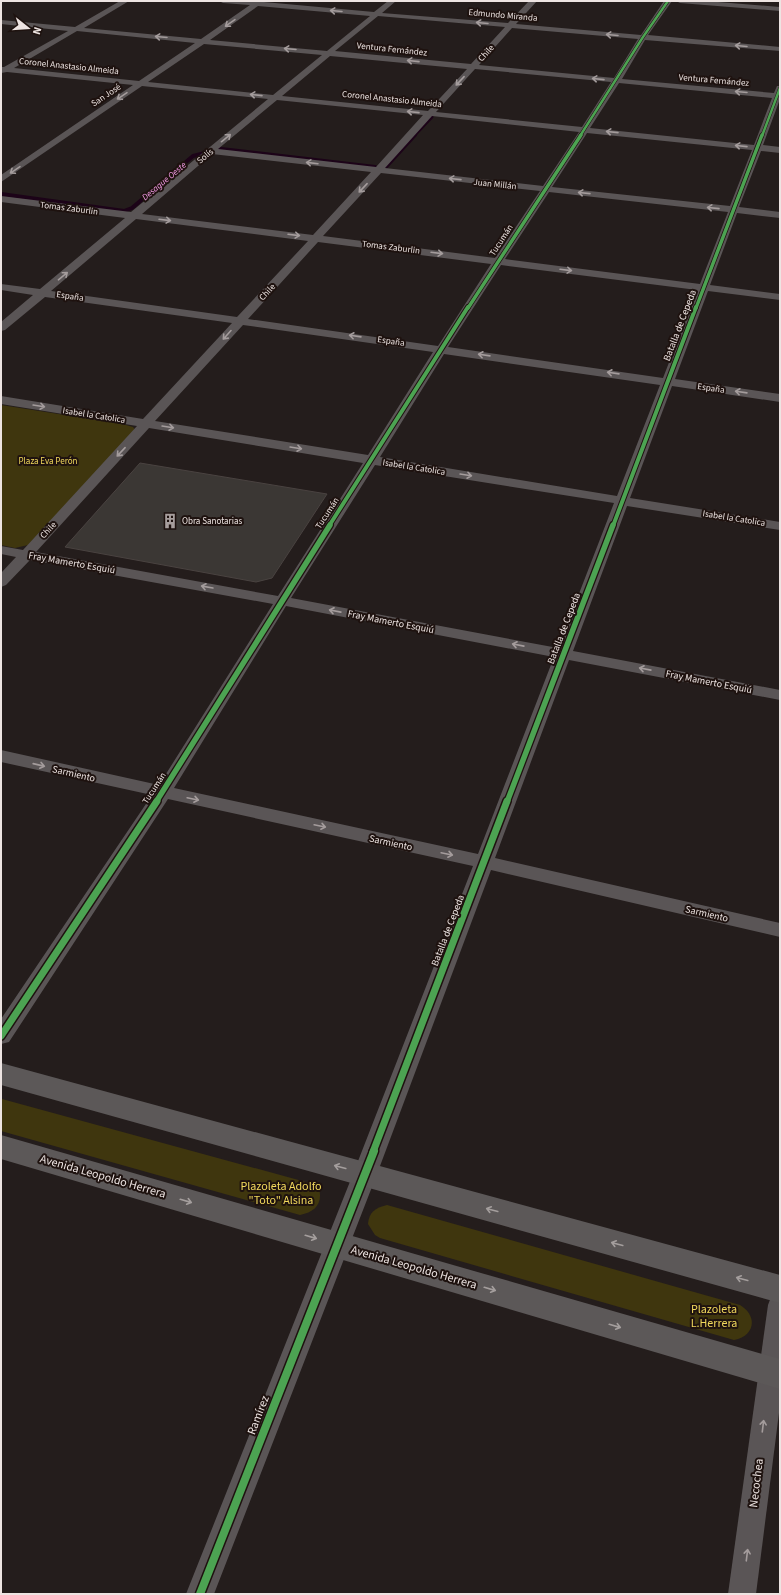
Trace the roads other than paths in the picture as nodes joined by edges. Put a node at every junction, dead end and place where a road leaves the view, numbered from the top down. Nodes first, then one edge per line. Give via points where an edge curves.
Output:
1 (125, 1) edge
2 (223, 1) edge
3 (392, 1) edge
4 (533, 1) edge
5 (668, 1) edge
6 (680, 1) edge
7 (259, 2) edge
8 (780, 9) edge
9 (375, 14) junction
10 (1, 22) edge
11 (511, 26) junction
12 (76, 29) junction
13 (642, 37) junction
14 (204, 41) junction
15 (780, 50) edge
16 (329, 52) junction
17 (473, 67) junction
18 (2, 70) edge
19 (616, 81) junction
20 (141, 84) junction
21 (779, 93) edge
22 (275, 97) junction
23 (430, 113) junction
24 (583, 129) junction
25 (757, 147) junction
26 (780, 150) edge
27 (210, 151) junction
28 (378, 171) junction
29 (1, 179) edge
30 (545, 189) junction
31 (1, 199) edge
32 (733, 210) junction
33 (780, 215) edge
34 (134, 216) junction
35 (316, 238) junction
36 (498, 261) junction
37 (1, 287) edge
38 (704, 287) junction
39 (42, 293) junction
40 (780, 297) edge
41 (241, 320) junction
42 (1, 328) edge
43 (442, 348) junction
44 (668, 381) junction
45 (780, 398) edge
46 (1, 400) edge
47 (146, 424) junction
48 (372, 460) junction
49 (622, 500) junction
50 (780, 526) edge
51 (1, 550) edge
52 (27, 554) junction
53 (1, 582) edge
54 (282, 601) junction
55 (564, 654) junction
56 (780, 695) edge
57 (1, 756) edge
58 (163, 792) junction
59 (484, 862) junction
60 (780, 930) edge
61 (1, 1036) edge
62 (1, 1074) edge
63 (1, 1147) edge
64 (365, 1174) junction
65 (337, 1244) junction
66 (780, 1289) edge
67 (780, 1305) edge
68 (775, 1373) edge
69 (200, 1594) edge
70 (742, 1594) edge

1 - 12 street
2 - 7 street, Edmundo Miranda
3 - 9 street, Solís
4 - 11 street, Chile
5 - 13 street, Tucumán
6 - 8 street
9 -> 7 street, Edmundo Miranda
7 -> 14 street, San José
11 -> 9 street, Edmundo Miranda
9 - 16 street, Solís
10 - 12 street, Ventura Fernández
13 -> 11 street, Edmundo Miranda
11 - 17 street, Chile
14 -> 12 street, Ventura Fernández
12 - 18 street
15 -> 13 street, Edmundo Miranda
13 - 19 street, Tucumán
16 -> 14 street, Ventura Fernández
14 - 20 street, San José
17 -> 16 street, Ventura Fernández
16 - 22 street, Solís
19 -> 17 street, Ventura Fernández
17 -> 23 street, Chile
18 - 20 street, Coronel Anastasio Almeida
21 -> 19 street, Ventura Fernández
19 - 24 street, Tucumán
22 -> 20 street, Coronel Anastasio Almeida
20 -> 29 street, San José
21 - 25 street, Batalla de Cepeda
23 -> 22 street, Coronel Anastasio Almeida
27 -> 22 street, Solís
23 - 24 street, Coronel Anastasio Almeida
23 - 28 street, Chile
25 -> 24 street, Coronel Anastasio Almeida
24 - 30 street, Tucumán
25 - 26 street, Coronel Anastasio Almeida
25 - 32 street, Batalla de Cepeda
28 -> 27 street, Juan Millán
27 - 34 street, Solís
30 -> 28 street, Juan Millán
28 -> 35 street, Chile
32 -> 30 street, Juan Millán
30 - 36 street, Tucumán
31 - 34 street, Tomas Zaburlin
32 - 33 street, Juan Millán
32 - 38 street, Batalla de Cepeda
34 -> 35 street, Tomas Zaburlin
39 -> 34 street, Solís
35 -> 36 street, Tomas Zaburlin
35 - 41 street, Chile
36 -> 38 street, Tomas Zaburlin
36 - 43 street, Tucumán
37 - 39 street, España
38 - 40 street, Tomas Zaburlin
38 - 44 street, Batalla de Cepeda
39 - 41 street, España
39 - 42 street, Solís
43 -> 41 street, España
41 -> 47 street, Chile
44 -> 43 street, España
43 - 48 street, Tucumán
45 -> 44 street, España
44 - 49 street, Batalla de Cepeda
46 -> 47 street, Isabel la Catolica
47 -> 48 street, Isabel la Catolica
47 -> 52 street, Chile
48 -> 49 street, Isabel la Catolica
48 - 54 street, Tucumán
49 - 50 street, Isabel la Catolica
49 - 55 street, Batalla de Cepeda
51 - 52 street, Fray Mamerto Esquiú
52 - 53 street, Chile
54 -> 52 street, Fray Mamerto Esquiú
55 -> 54 street, Fray Mamerto Esquiú
54 - 58 street, Tucumán
56 -> 55 street, Fray Mamerto Esquiú
55 - 59 street, Batalla de Cepeda
57 -> 58 street, Sarmiento
58 -> 59 street, Sarmiento
58 - 61 street, Tucumán
59 - 60 street, Sarmiento
59 - 64 street, Batalla de Cepeda
64 -> 62 street
63 -> 65 street, Avenida Leopoldo Herrera
64 - 65 street, Batalla de Cepeda
66 -> 64 street
65 -> 68 street, Avenida Leopoldo Herrera
65 - 69 street, Ramírez
67 - 68 street, Necochea
70 -> 68 street, Necochea

